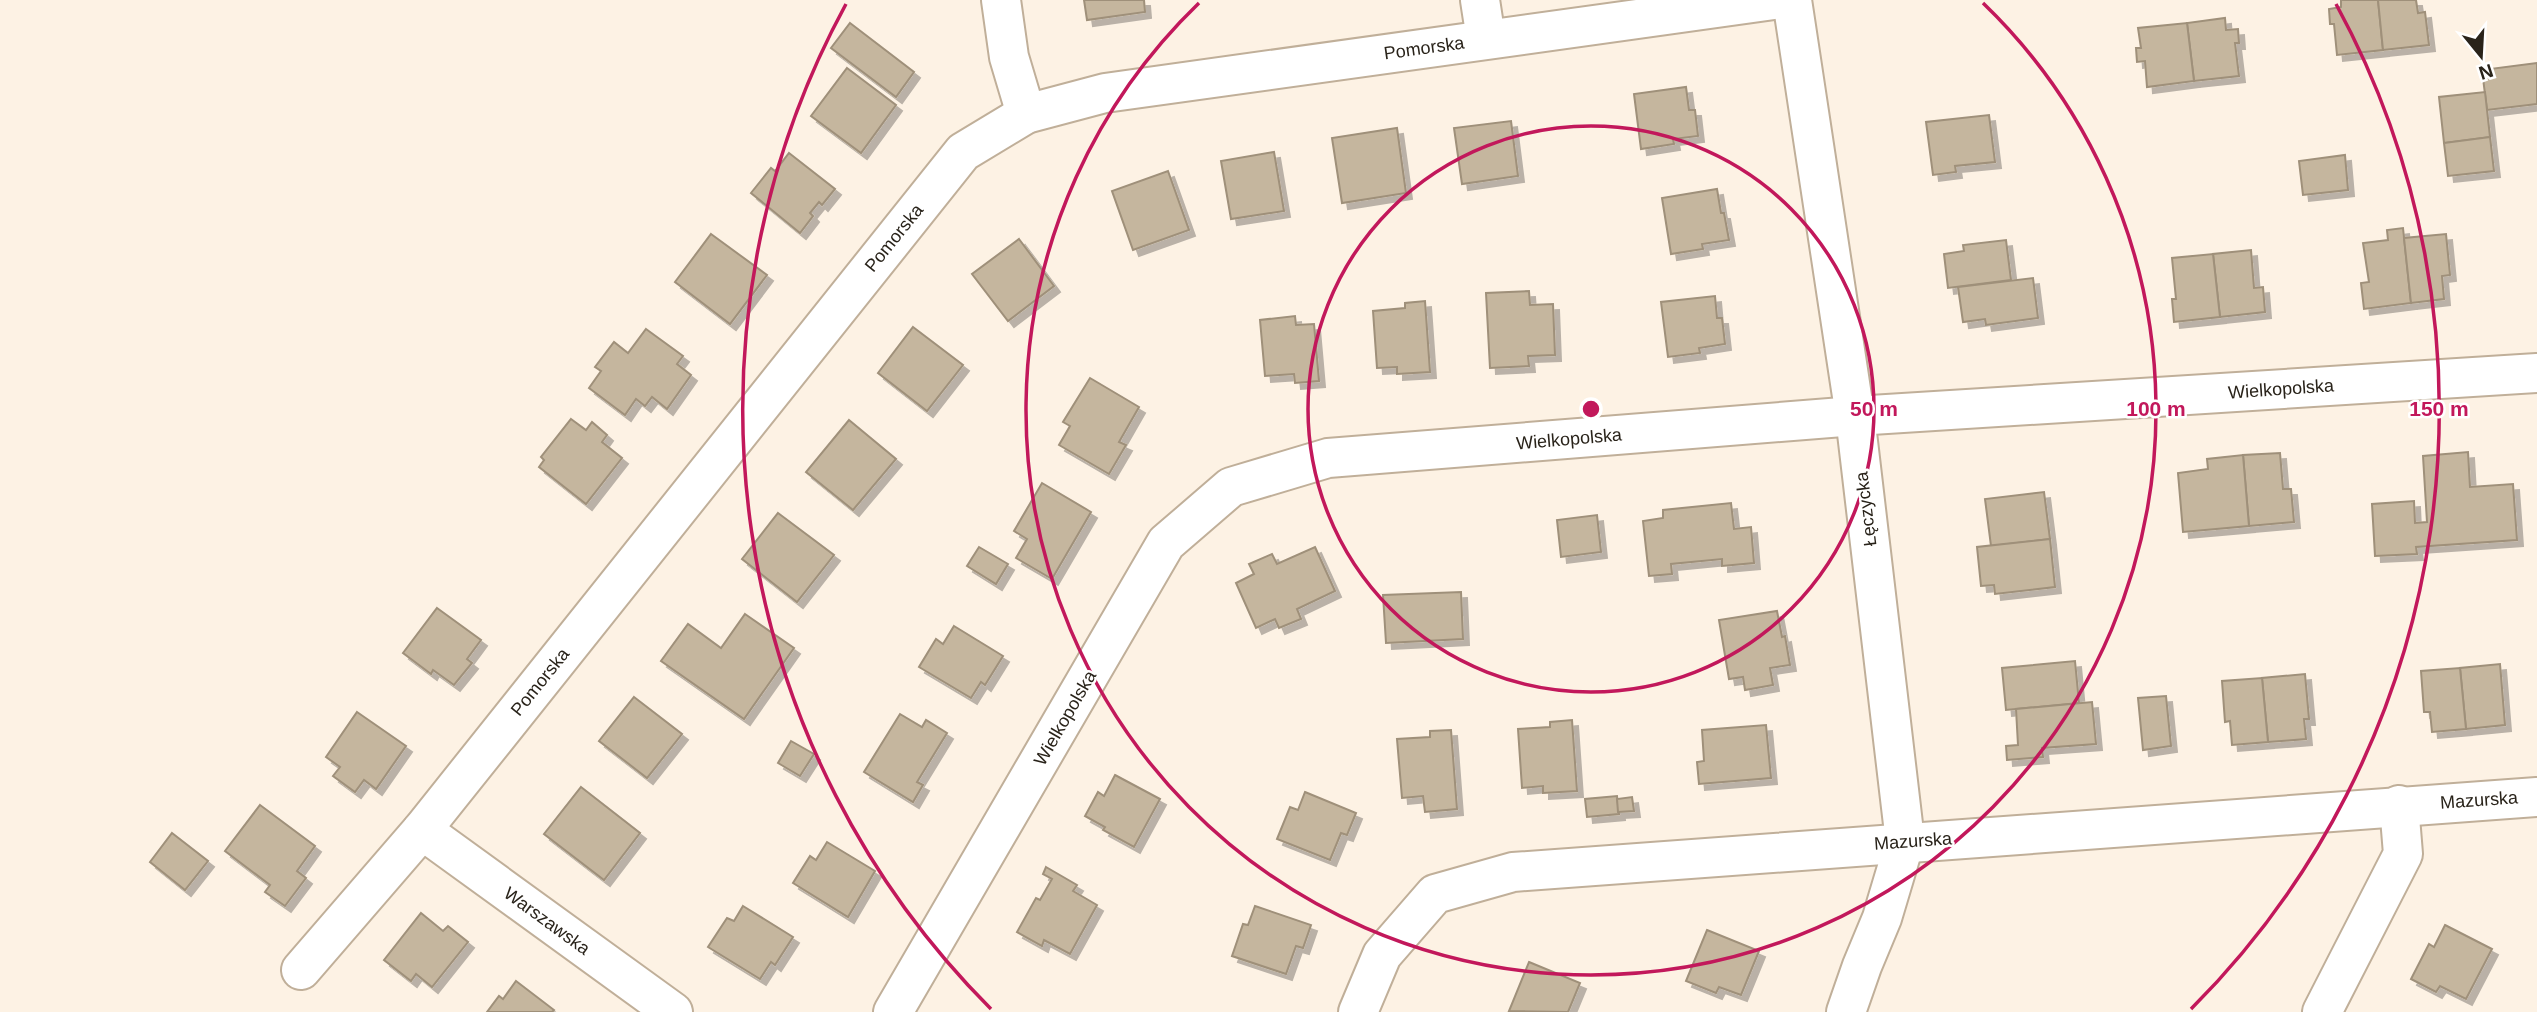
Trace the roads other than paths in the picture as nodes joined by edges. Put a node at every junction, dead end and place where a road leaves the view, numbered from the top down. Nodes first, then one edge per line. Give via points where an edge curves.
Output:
1 (1001, 0) edge
2 (1480, 0) edge
3 (1774, 0) edge
4 (1792, 0) edge
5 (1486, 39) junction
6 (1026, 114) junction
7 (2537, 373) edge
8 (1855, 416) junction
9 (2537, 797) edge
10 (2399, 805) junction
11 (422, 830) junction
12 (1905, 841) junction
13 (301, 970) dead end
14 (673, 1012) edge
15 (893, 1012) edge
16 (1358, 1012) edge
17 (1846, 1012) edge
18 (2322, 1012) edge

1 - 6 street via 1009,57
2 - 5 street
3 - 5 street, Pomorska
4 - 8 street, Łęczycka
5 - 6 street, Pomorska via 1105,93
6 - 11 street, Pomorska via 963,152
7 - 8 street, Wielkopolska
8 - 12 street, Łęczycka
8 - 15 street, Wielkopolska via 1328,458 1231,487 1166,543
9 - 10 street, Mazurska
10 - 12 street, Mazurska
10 - 18 street via 2403,855
11 - 13 street, Pomorska
11 - 14 street, Warszawska
12 - 16 street, Mazurska via 1513,872 1435,894 1382,955
12 - 17 street, Łęczycka

